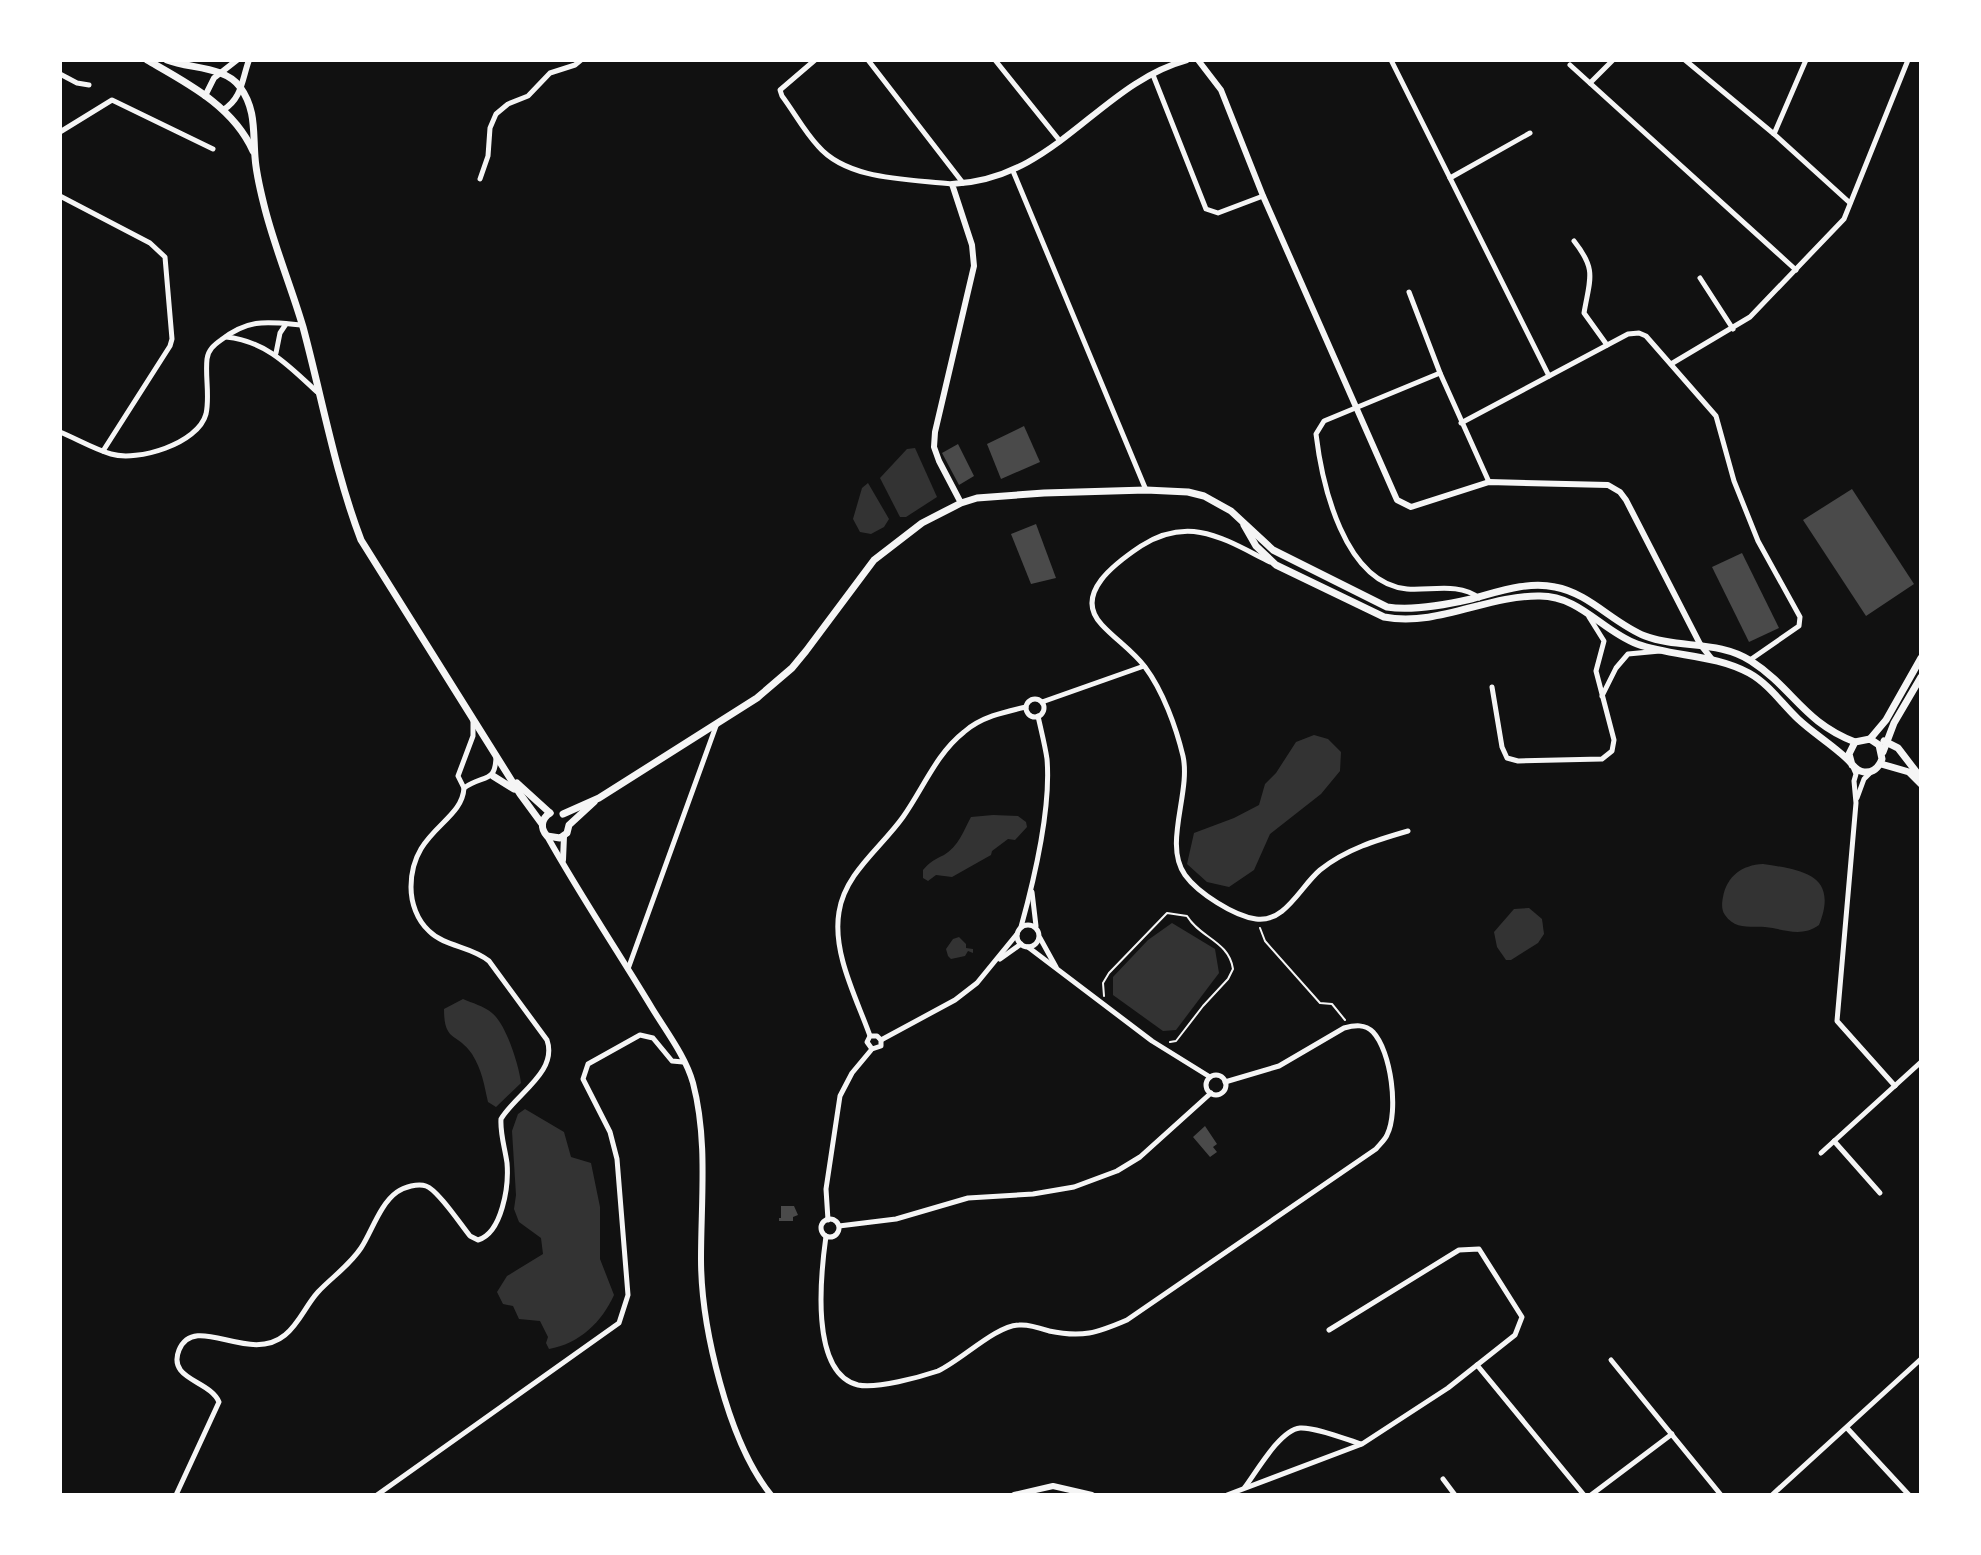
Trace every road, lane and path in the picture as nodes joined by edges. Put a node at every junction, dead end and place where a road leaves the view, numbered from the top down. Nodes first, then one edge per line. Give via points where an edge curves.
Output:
1 (147, 60) edge
2 (167, 60) edge
3 (237, 60) edge
4 (249, 60) edge
5 (581, 60) edge
6 (815, 60) edge
7 (868, 60) edge
8 (995, 60) edge
9 (1187, 60) edge
10 (1198, 60) edge
11 (1391, 60) edge
12 (1613, 60) edge
13 (1685, 60) edge
14 (1696, 60) edge
15 (1806, 60) edge
16 (1908, 60) edge
17 (1570, 65) dead end
18 (1693, 67) junction
19 (222, 73) junction
20 (60, 74) edge
21 (1153, 75) junction
22 (1590, 83) junction
23 (89, 85) dead end
24 (240, 87) junction
25 (205, 96) junction
26 (223, 110) junction
27 (60, 132) edge
28 (1530, 133) dead end
29 (1774, 134) junction
30 (1060, 141) junction
31 (213, 149) dead end
32 (255, 156) junction
33 (1013, 171) junction
34 (1450, 178) junction
35 (480, 179) dead end
36 (952, 184) junction
37 (964, 184) junction
38 (60, 196) edge
39 (1263, 196) junction
40 (1850, 203) junction
41 (1574, 241) dead end
42 (1796, 270) junction
43 (1700, 278) dead end
44 (1409, 292) dead end
45 (286, 324) junction
46 (302, 325) junction
47 (1733, 329) junction
48 (225, 337) junction
49 (1607, 345) junction
50 (276, 353) junction
51 (1671, 364) junction
52 (1440, 373) junction
53 (1549, 376) junction
54 (321, 395) junction
55 (1355, 408) junction
56 (1461, 423) junction
57 (60, 432) edge
58 (103, 451) junction
59 (1489, 482) junction
60 (1146, 490) junction
61 (961, 503) junction
62 (1240, 519) junction
63 (1258, 553) junction
64 (1282, 555) junction
65 (1473, 594) junction
66 (1480, 607) junction
67 (1581, 608) junction
68 (1700, 644) junction
69 (1664, 651) junction
70 (1711, 658) junction
71 (1921, 658) edge
72 (1750, 660) junction
73 (1144, 666) junction
74 (1736, 667) junction
75 (1918, 679) edge
76 (1492, 687) dead end
77 (1602, 697) junction
78 (1042, 702) junction
79 (1026, 707) junction
80 (1038, 716) junction
81 (474, 718) junction
82 (1894, 723) junction
83 (716, 726) junction
84 (1877, 741) junction
85 (1855, 742) junction
86 (1898, 748) junction
87 (496, 754) junction
88 (1881, 764) junction
89 (1852, 765) junction
90 (1872, 771) junction
91 (493, 776) junction
92 (512, 779) junction
93 (1921, 781) edge
94 (464, 788) junction
95 (520, 794) junction
96 (599, 798) junction
97 (1856, 803) junction
98 (550, 813) junction
99 (563, 814) junction
100 (542, 824) junction
101 (569, 825) junction
102 (1408, 831) dead end
103 (547, 836) junction
104 (564, 836) junction
105 (563, 864) junction
106 (1032, 889) junction
107 (1257, 919) junction
108 (1021, 927) junction
109 (1036, 927) junction
110 (1017, 934) junction
111 (1040, 938) junction
112 (1021, 944) junction
113 (1028, 947) junction
114 (995, 962) junction
115 (628, 969) junction
116 (1059, 971) junction
117 (1104, 1006) junction
118 (1350, 1026) junction
119 (870, 1036) junction
120 (881, 1040) junction
121 (1157, 1044) junction
122 (872, 1049) junction
123 (683, 1062) junction
124 (1921, 1062) edge
125 (1210, 1077) junction
126 (1225, 1082) junction
127 (1895, 1086) junction
128 (1211, 1093) junction
129 (1834, 1141) junction
130 (1821, 1153) dead end
131 (1880, 1193) dead end
132 (828, 1220) junction
133 (839, 1226) junction
134 (826, 1236) junction
135 (1329, 1330) dead end
136 (1921, 1359) edge
137 (1611, 1360) dead end
138 (1477, 1365) junction
139 (1847, 1428) junction
140 (1672, 1434) junction
141 (1362, 1444) junction
142 (1443, 1479) dead end
143 (1243, 1489) junction
144 (176, 1495) edge
145 (377, 1495) edge
146 (771, 1495) edge
147 (1014, 1495) edge
148 (1092, 1495) edge
149 (1227, 1495) edge
150 (1455, 1495) edge
151 (1584, 1495) edge
152 (1591, 1495) edge
153 (1721, 1495) edge
154 (1772, 1495) edge
155 (1909, 1495) edge

1 - 25 main road
2 - 19 main road
3 - 19 street
4 - 24 street
5 - 35 street via 550,73 528,96 496,114
6 - 36 street via 780,90 819,148 863,171
7 - 37 street
8 - 30 street
9 - 21 street
10 - 39 street via 1221,90
11 - 34 street
12 - 22 street
13 - 18 street
14 - 18 street
15 - 29 street
16 - 40 street
17 - 22 street
18 - 29 street
19 - 24 main road
19 - 25 street
20 - 23 street
21 - 30 street
21 - 39 street via 1206,209 1218,213
22 - 42 street
24 - 26 street
24 - 32 main road via 253,116
25 - 26 main road
26 - 32 main road
27 - 31 street via 117,101
28 - 34 street
29 - 40 street
30 - 33 street
32 - 46 main road via 264,206
33 - 37 street
33 - 60 street
34 - 53 street
36 - 37 street
36 - 61 street via 974,266 934,447
38 - 58 street via 150,243 165,257 172,339
39 - 55 street
40 - 42 street via 1844,219
41 - 49 street via 1591,272 1584,313
42 - 47 street
43 - 47 street
44 - 52 street
45 - 46 street
45 - 48 street via 255,322
45 - 50 street
46 - 54 main road
47 - 51 street
48 - 50 street
48 - 58 street via 207,357 205,416 193,434 174,445 132,455
49 - 51 street via 1639,333
49 - 53 street
50 - 54 street
51 - 72 street via 1716,416 1758,541 1801,622
52 - 55 street
52 - 56 street
53 - 56 street
54 - 81 main road via 361,540
55 - 59 street via 1397,500 1411,507
55 - 65 street via 1324,421 1316,434 1328,498 1355,554 1392,587
56 - 59 street
57 - 58 street
59 - 68 street via 1608,485 1620,492
60 - 61 main road via 993,496
60 - 62 main road via 1204,496
61 - 83 main road via 922,523 874,560 792,668
62 - 63 main road
62 - 64 main road
63 - 64 main road
63 - 66 main road via 1384,617 1422,619
63 - 73 street via 1207,532 1172,531 1133,551 1105,575 1093,592 1097,619
64 - 65 main road via 1387,607 1458,601
65 - 66 street
65 - 68 main road via 1557,587 1648,637
66 - 67 main road via 1538,595
67 - 69 main road via 1635,643
67 - 77 street via 1604,641 1596,671
68 - 70 street
68 - 72 main road
69 - 70 main road
69 - 77 street via 1628,654
70 - 74 main road
71 - 75 main road
72 - 74 main road via 1748,667
72 - 85 main road via 1826,729
73 - 78 street
73 - 107 street via 1183,757 1185,788 1176,846 1180,864 1218,902
74 - 89 main road via 1764,684
75 - 82 main road
75 - 84 main road via 1886,720
76 - 77 street via 1502,747 1507,758 1518,761 1602,759 1612,751 1614,740
78 - 79 street via 1032,699
78 - 80 street
79 - 80 street via 1031,716
79 - 119 street via 977,722 952,744 843,895 837,929 847,975
80 - 106 street via 1047,785
81 - 87 main road
81 - 94 street via 458,776
82 - 84 main road
82 - 86 main road via 1892,741
83 - 96 main road
83 - 115 street
84 - 85 main road
84 - 86 main road
84 - 88 main road
85 - 89 main road via 1849,754
86 - 93 main road
87 - 91 street
87 - 92 main road
88 - 90 main road
88 - 93 main road via 1902,768
89 - 90 main road
89 - 97 street
90 - 97 street
91 - 94 street
91 - 95 main road
92 - 95 main road
92 - 98 main road
94 - 144 street via 459,805 414,859 414,907 440,940 489,961 550,1050 547,1066 501,1119 506,1180 498,1221 478,1240 430,1188 403,1189 389,1200 354,1258 317,1293 283,1337 250,1346 203,1334 186,1340 177,1367 219,1402
95 - 100 main road
96 - 99 main road
96 - 101 main road
97 - 127 street via 1837,1021
98 - 99 main road
98 - 100 main road
99 - 101 main road
100 - 103 main road
101 - 104 main road
102 - 107 street via 1338,858 1310,879 1281,912
103 - 104 main road
103 - 105 street
104 - 105 street
105 - 115 street
106 - 108 street
106 - 109 street
107 - 118 path via 1265,941 1320,1003 1332,1004
108 - 109 street
108 - 110 street
109 - 111 street
110 - 112 street
110 - 114 street
111 - 113 street
111 - 116 street
112 - 113 street
112 - 114 street
113 - 116 street
114 - 120 street via 955,1000
115 - 123 street
116 - 117 street
117 - 121 street
117 - 121 path via 1103,983 1109,973 1167,913 1187,916 1229,952 1233,969 1176,1041
118 - 126 street via 1279,1066
118 - 134 street via 1373,1032 1391,1078 1391,1122 1376,1149 1106,1330 1068,1335 1019,1325 999,1331 952,1364 926,1375 861,1385 843,1376 829,1357 822,1319
119 - 120 street
119 - 122 street
120 - 122 street via 879,1048
121 - 125 street
122 - 132 street via 852,1073 836,1109 826,1189
123 - 145 street via 672,1061 653,1038 640,1035 584,1070 587,1090 610,1132 617,1159 628,1295 619,1323
123 - 146 street via 700,1125 701,1261 709,1332 734,1427
124 - 127 street
125 - 126 street via 1220,1076
125 - 128 street via 1206,1084
126 - 128 street via 1222,1092
127 - 129 street
128 - 133 street via 1140,1157 1074,1187 968,1198 896,1219
129 - 130 street
129 - 131 street
132 - 133 street
132 - 134 street via 822,1227
133 - 134 street via 836,1235
135 - 138 street via 1459,1250 1479,1249 1522,1317 1515,1335
136 - 139 street
137 - 140 street
138 - 141 street
138 - 151 street
139 - 154 street
139 - 155 street
140 - 152 street
140 - 153 street
141 - 143 street
141 - 143 street via 1302,1428 1290,1431
142 - 150 street
143 - 149 street
147 - 148 street via 1053,1486

